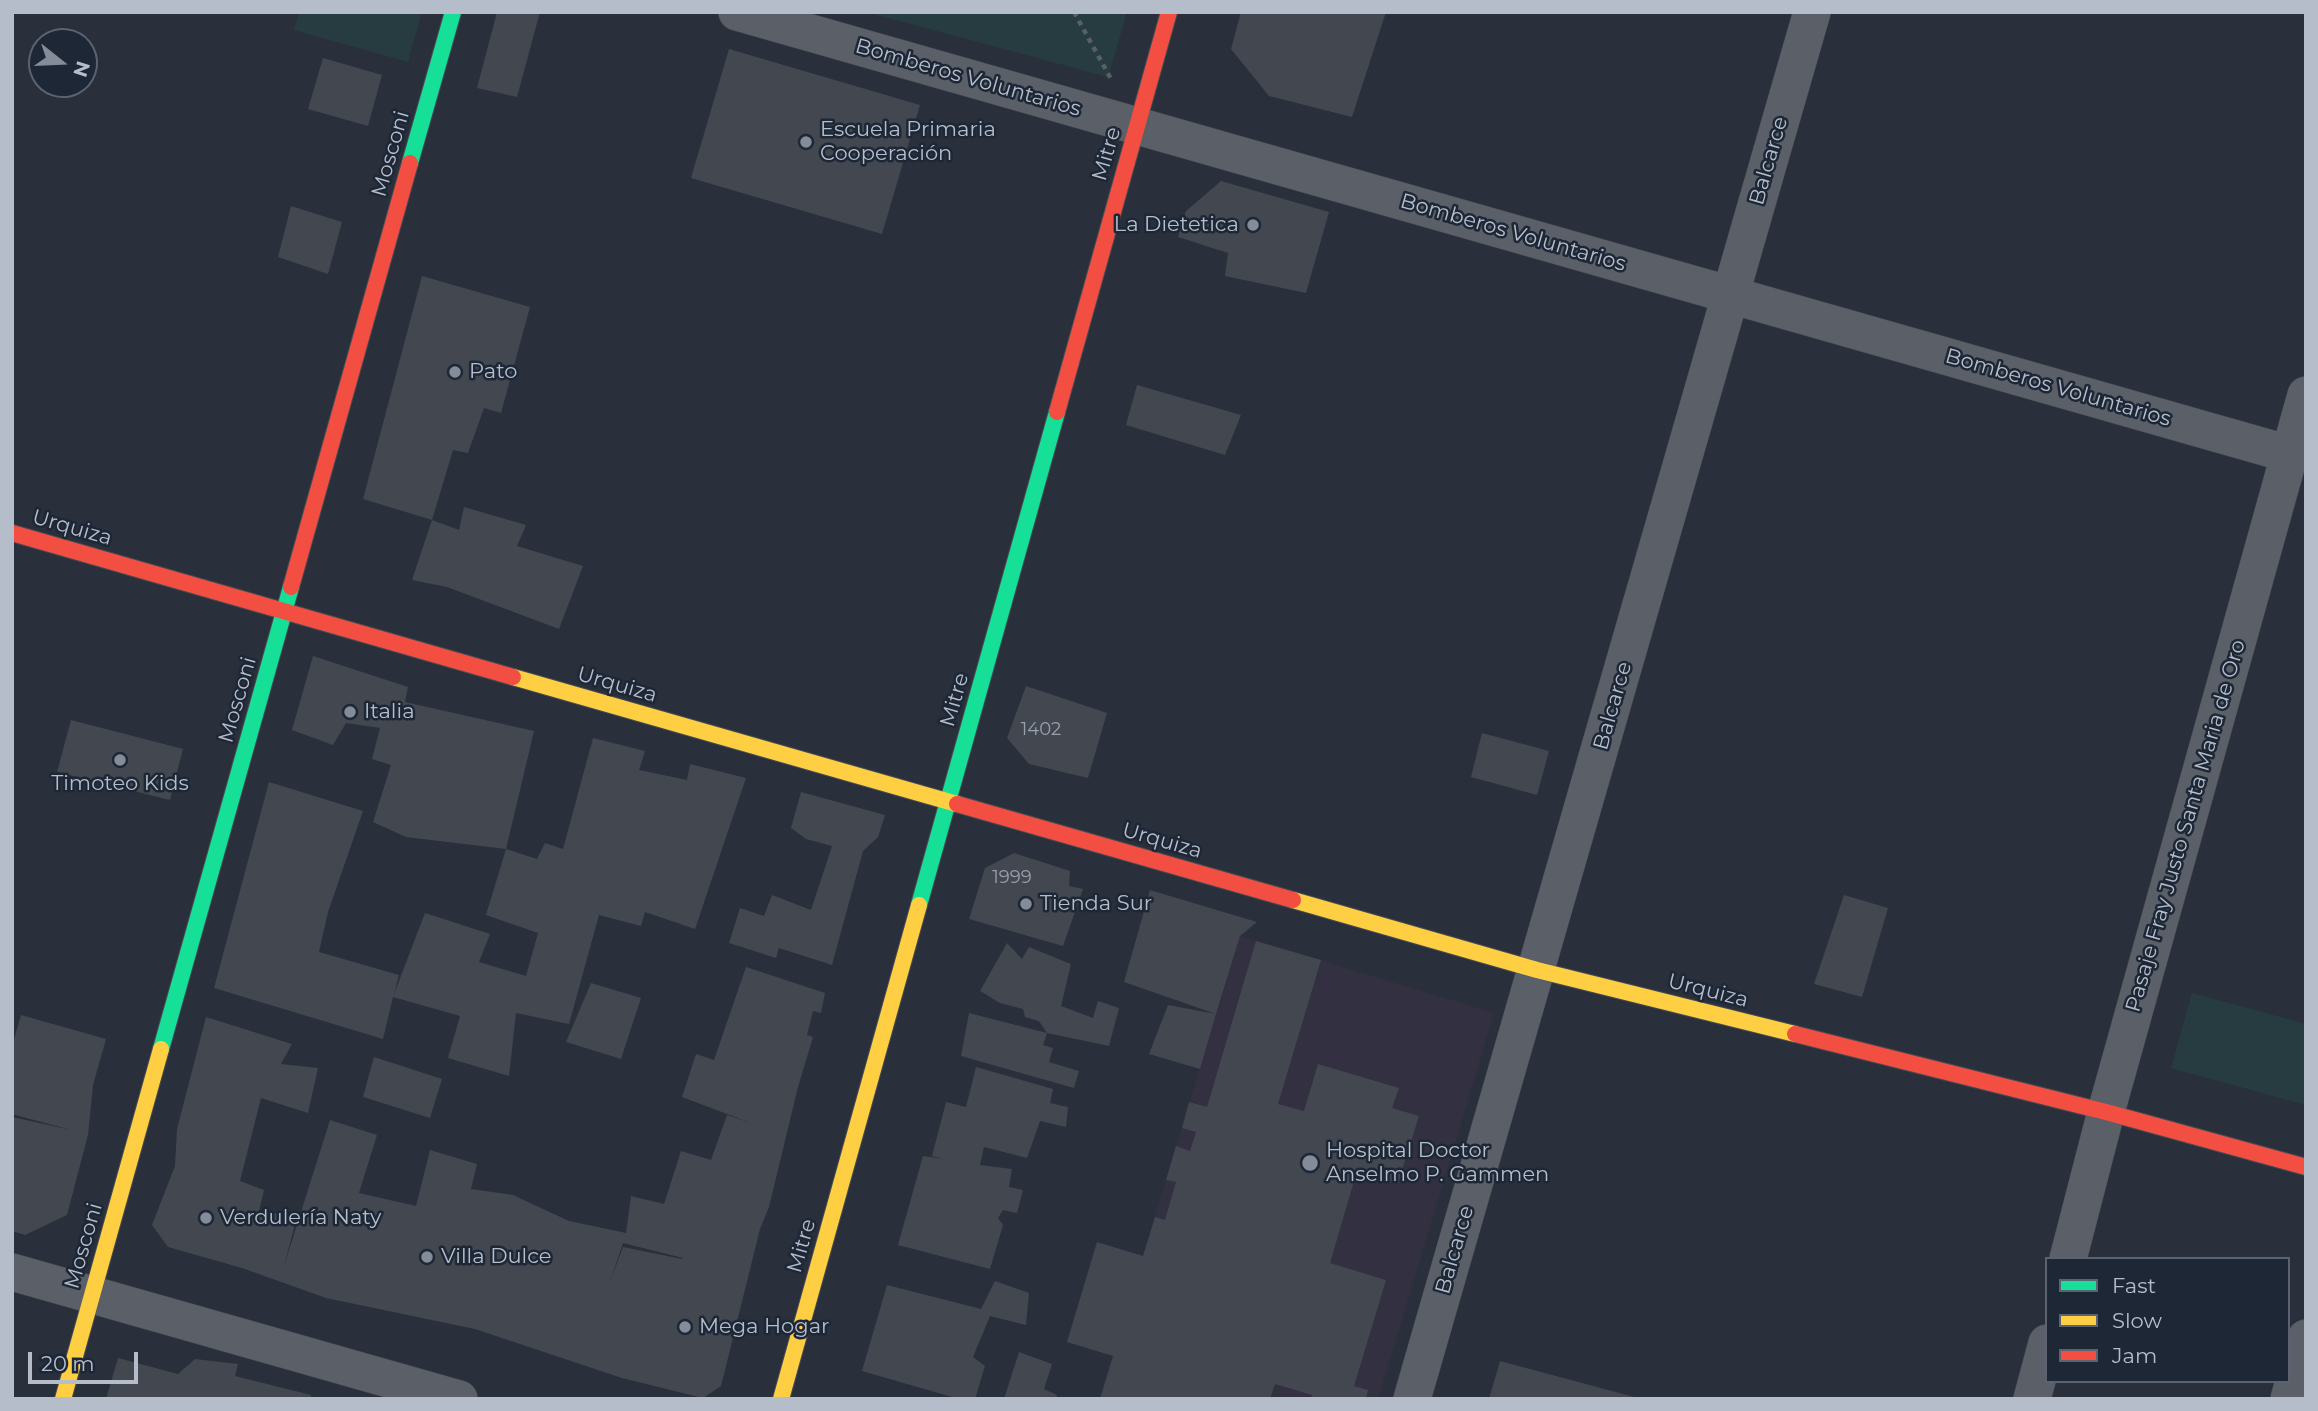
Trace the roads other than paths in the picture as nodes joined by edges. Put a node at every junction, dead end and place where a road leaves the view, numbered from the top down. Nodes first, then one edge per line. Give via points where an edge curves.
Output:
1 (453, 12) edge
2 (737, 12) edge
3 (1169, 12) edge
4 (1812, 12) edge
5 (1137, 126) junction
6 (1731, 295) junction
7 (2306, 395) edge
8 (2289, 454) junction
9 (12, 533) edge
10 (285, 611) junction
11 (949, 802) junction
12 (1537, 970) junction
13 (2106, 1112) junction
14 (2306, 1167) edge
15 (2069, 1257) edge
16 (12, 1272) edge
17 (92, 1294) junction
18 (2306, 1338) edge
19 (2045, 1350) edge
20 (63, 1399) edge
21 (459, 1399) edge
22 (781, 1399) edge
23 (1412, 1399) edge
24 (2032, 1399) edge
25 (2289, 1399) edge

1 - 10 street, Mosconi
2 - 5 street, Bomberos Voluntarios
3 - 5 street, Mitre
4 - 6 street, Balcarce
5 - 6 street, Bomberos Voluntarios
5 - 11 street, Mitre
6 - 8 street, Bomberos Voluntarios
6 - 12 street, Balcarce
7 - 8 street, Pasaje Fray Justo Santa Maria de Oro
8 - 13 street, Pasaje Fray Justo Santa Maria de Oro
9 - 10 street, Urquiza
10 - 11 street, Urquiza
10 - 17 street, Mosconi
11 - 12 street, Urquiza
11 - 22 street, Mitre
12 - 13 street, Urquiza
12 - 23 street, Balcarce
13 - 14 street, Urquiza
13 - 15 street, Pasaje Fray Justo Santa Maria de Oro
16 - 17 street
17 - 20 street, Mosconi
17 - 21 street
18 - 25 street
19 - 24 street

